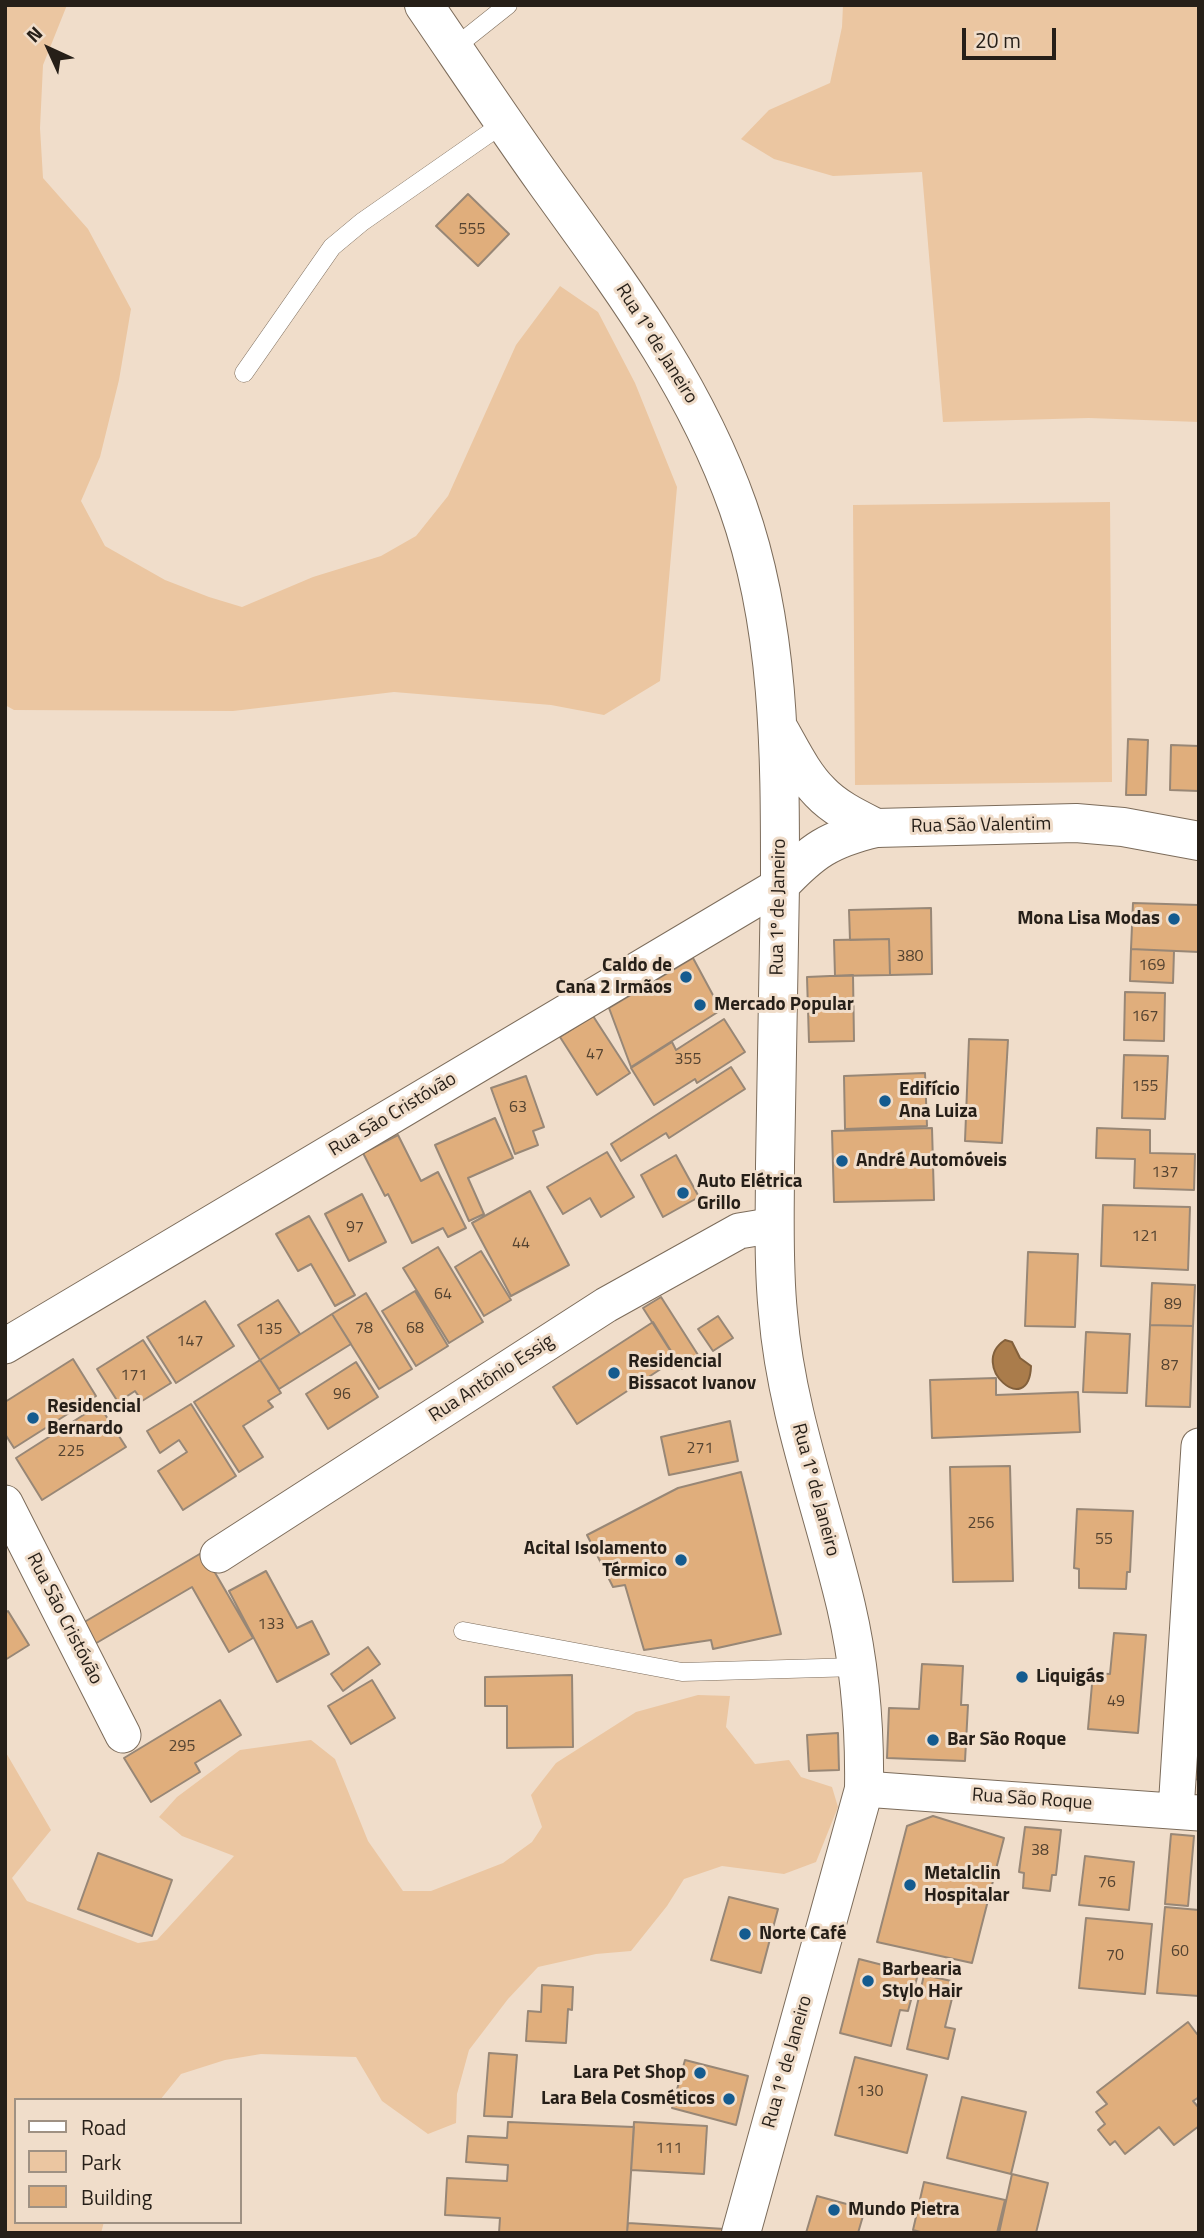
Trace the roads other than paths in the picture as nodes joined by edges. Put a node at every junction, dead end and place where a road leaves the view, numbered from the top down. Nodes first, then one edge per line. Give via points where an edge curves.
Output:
1 (424, 5) edge
2 (508, 5) edge
3 (454, 48) junction
4 (503, 123) junction
5 (244, 373) dead end
6 (779, 730) junction
7 (876, 828) junction
8 (1199, 841) edge
9 (780, 885) junction
10 (775, 1225) junction
11 (5, 1346) edge
12 (1199, 1446) edge
13 (5, 1503) edge
14 (218, 1555) dead end
15 (463, 1630) dead end
16 (858, 1667) junction
17 (124, 1735) dead end
18 (864, 1789) junction
19 (1187, 1812) edge
20 (741, 2233) edge

1 - 3 main road, Rua 1º de Janeiro
2 - 3 lane
3 - 4 main road, Rua 1º de Janeiro
4 - 5 lane via 332,247
4 - 6 main road, Rua 1º de Janeiro via 642,316 697,409 738,507 755,565 772,653
6 - 7 main road, Rua 1º de Janeiro via 820,792
6 - 9 main road, Rua 1º de Janeiro
7 - 8 main road, Rua São Valentim via 1076,823
7 - 9 main road, Rua São Valentim via 825,844
9 - 10 main road, Rua 1º de Janeiro
9 - 11 street, Rua São Cristóvão
10 - 14 street, Rua Antônio Essig via 739,1231 606,1305
10 - 16 main road, Rua 1º de Janeiro via 778,1313 790,1388
12 - 19 street
13 - 17 street, Rua São Cristóvão
15 - 16 lane via 682,1672
16 - 18 main road, Rua 1º de Janeiro via 865,1727
18 - 19 street, Rua São Roque
18 - 20 main road, Rua 1º de Janeiro

